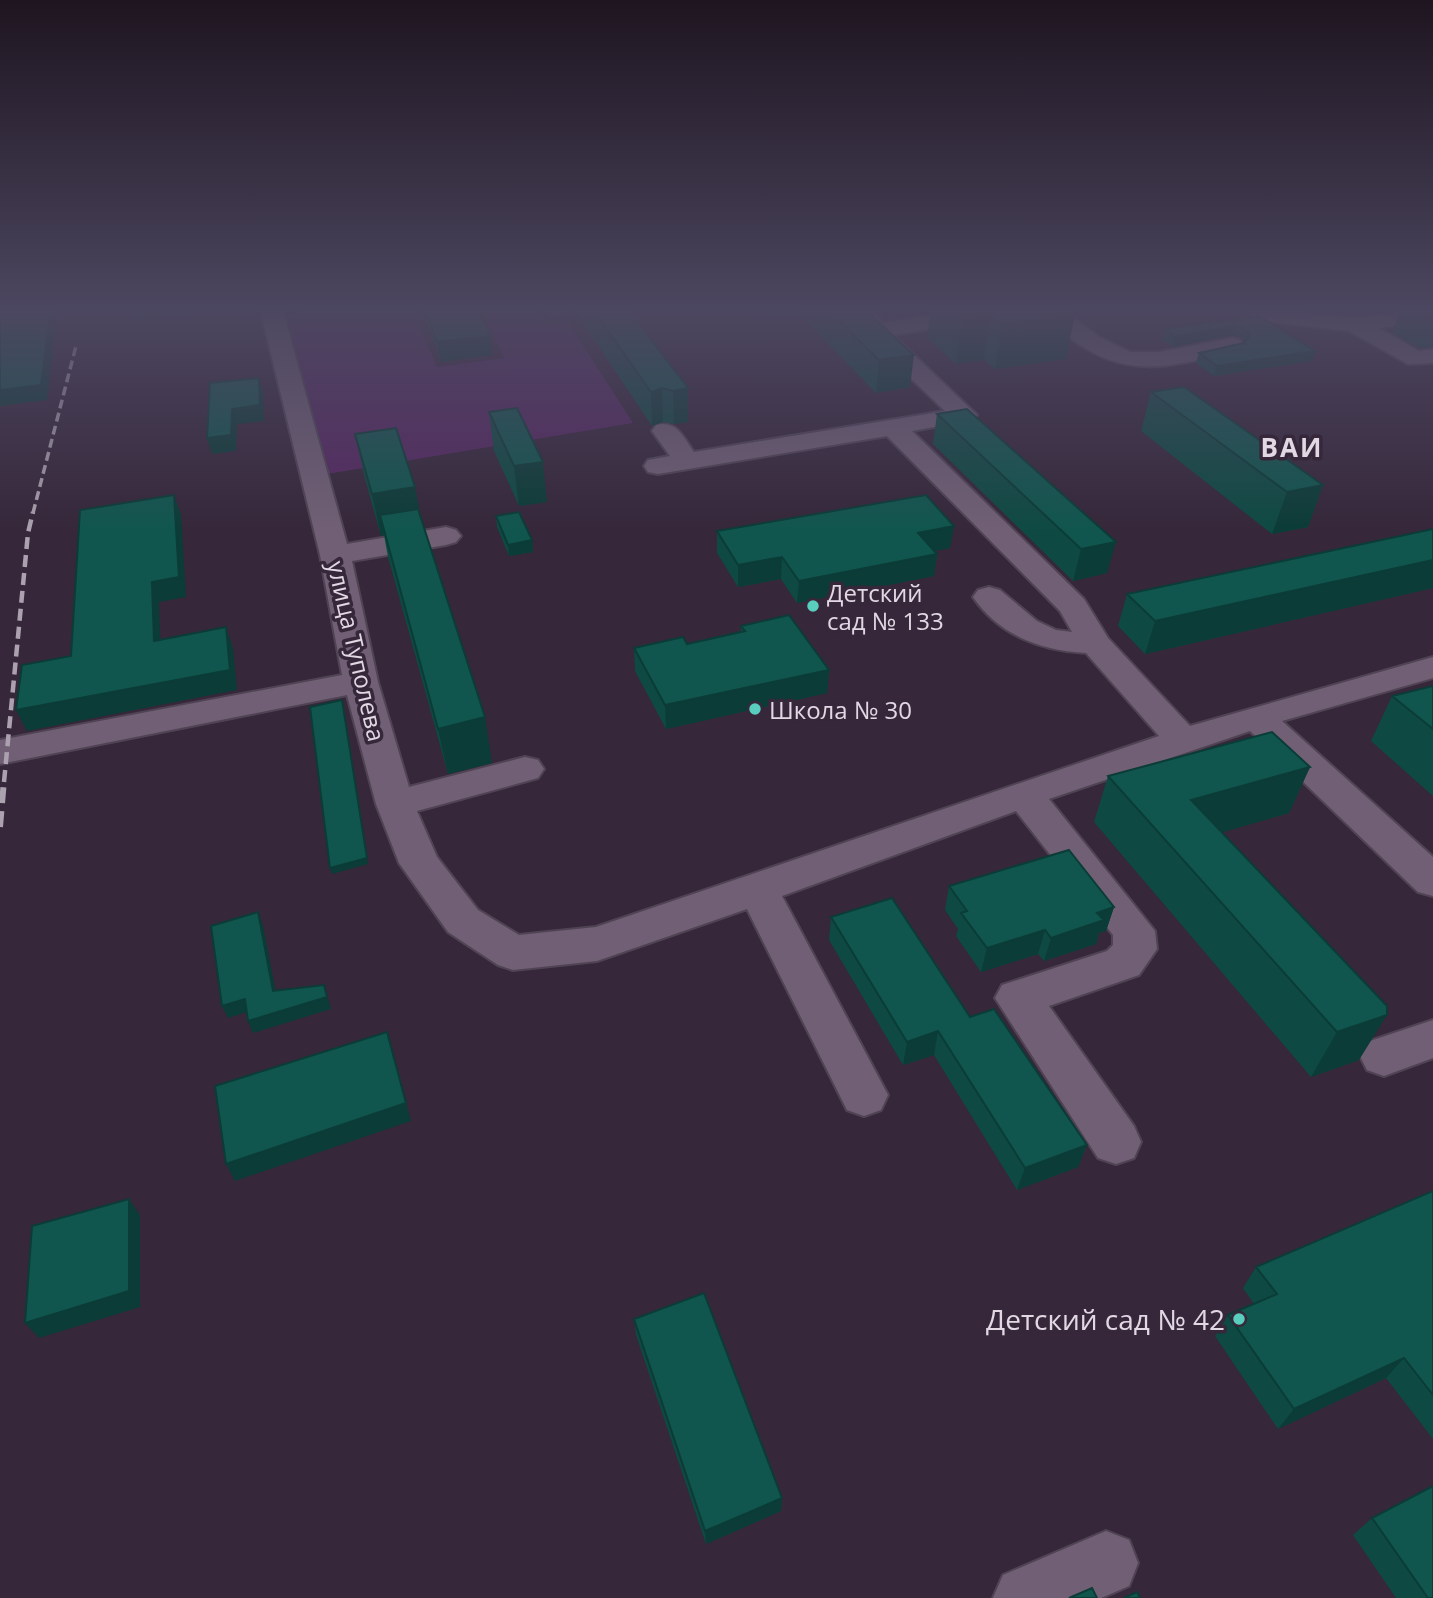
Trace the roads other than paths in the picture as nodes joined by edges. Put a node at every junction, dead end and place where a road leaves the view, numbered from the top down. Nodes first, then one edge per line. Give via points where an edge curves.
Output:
1 (293, 383) edge
2 (932, 383) edge
3 (893, 427) junction
4 (665, 431) edge
5 (687, 461) junction
6 (658, 466) dead end
7 (446, 536) dead end
8 (335, 555) junction
9 (989, 597) dead end
10 (1096, 643) junction
11 (1433, 667) edge
12 (361, 682) junction
13 (1257, 718) junction
14 (1184, 741) junction
15 (0, 752) edge
16 (526, 769) dead end
17 (1024, 795) junction
18 (395, 804) junction
19 (1433, 881) edge
20 (759, 891) junction
21 (1433, 1039) edge
22 (1384, 1056) edge
23 (864, 1095) dead end
24 (1116, 1142) dead end
25 (1106, 1563) dead end
26 (1026, 1598) edge

1 - 8 street, улица Туполева
2 - 3 street via 964,415
3 - 5 street
3 - 10 street via 1073,606
4 - 5 street
5 - 6 street
7 - 8 street
8 - 12 street, улица Туполева
9 - 10 street via 1016,624 1053,642
10 - 14 street
11 - 13 street
12 - 15 street
12 - 18 street, улица Туполева
13 - 14 street
13 - 19 street
14 - 17 street
16 - 18 street
17 - 20 street
17 - 24 street via 1134,931 1135,949 1123,963 1018,998
18 - 20 street, улица Туполева via 419,863 463,921 513,953 597,944
20 - 23 street
21 - 22 street
25 - 26 street

